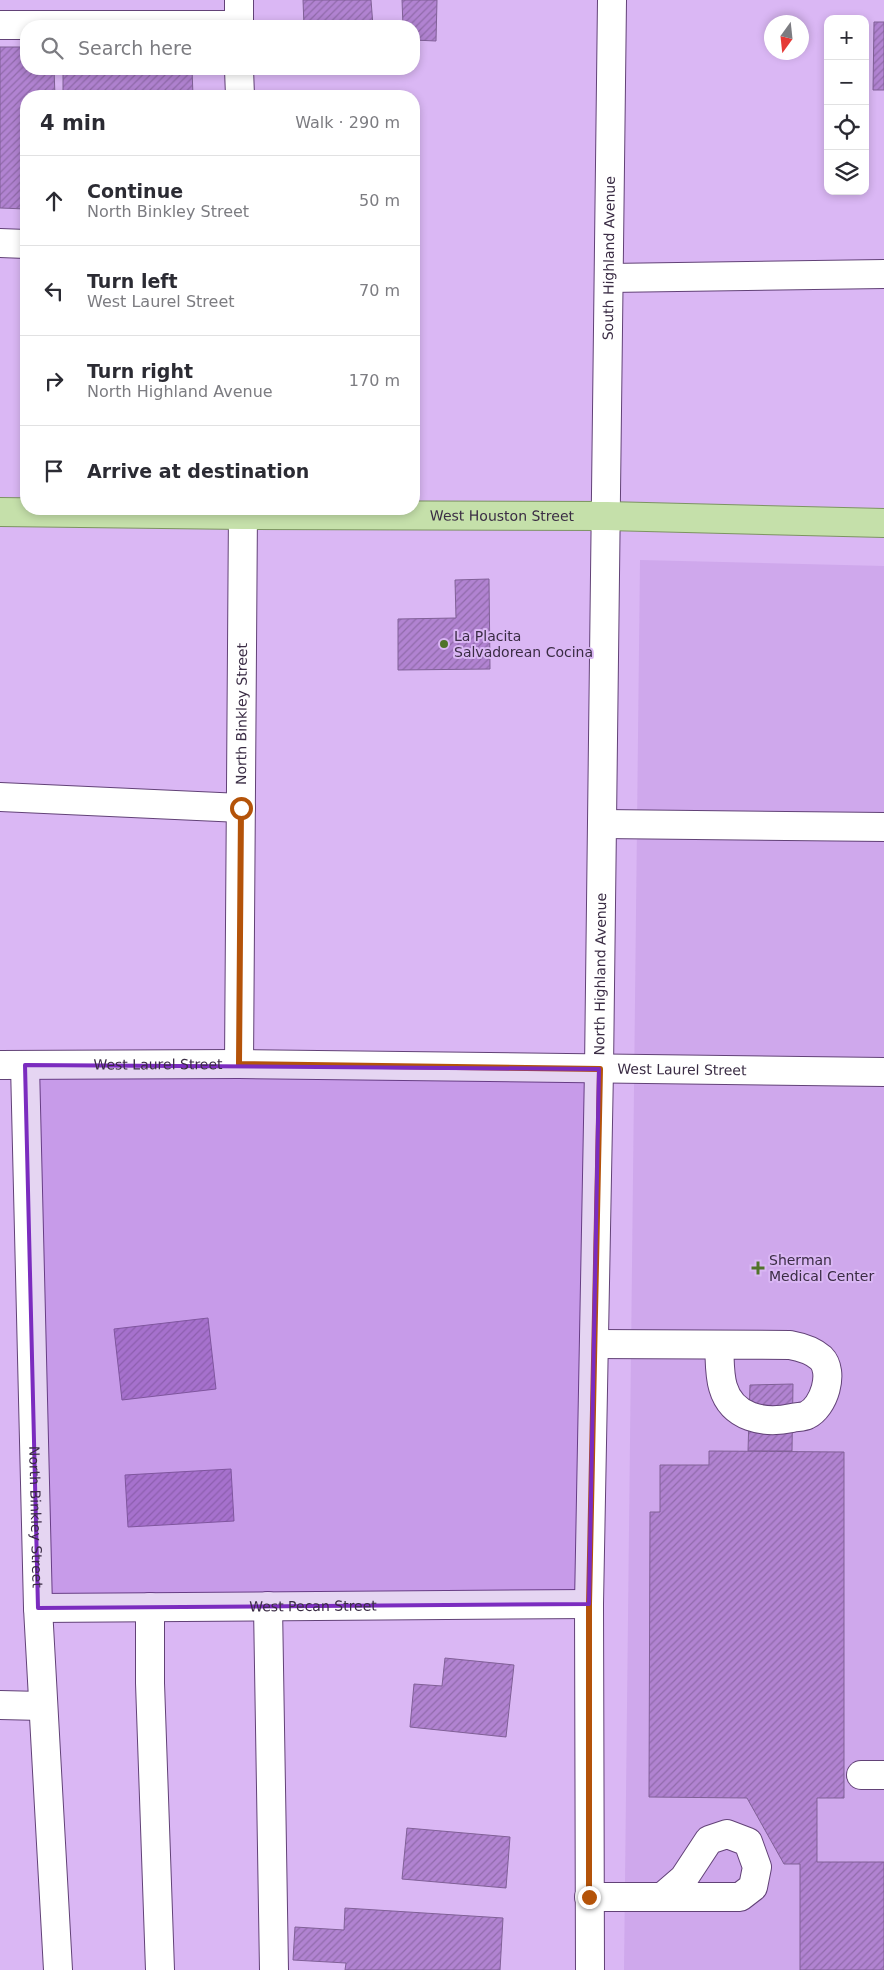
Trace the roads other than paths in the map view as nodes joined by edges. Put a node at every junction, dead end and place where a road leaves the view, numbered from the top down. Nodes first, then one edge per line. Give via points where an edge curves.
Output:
1 (612, 0) edge
2 (239, 17) edge
3 (149, 20) edge
4 (20, 24) edge
5 (0, 25) edge
6 (240, 75) edge
7 (240, 90) edge
8 (0, 243) edge
9 (20, 244) edge
10 (884, 274) edge
11 (610, 278) junction
12 (0, 512) edge
13 (20, 512) edge
14 (420, 514) edge
15 (242, 515) edge
16 (607, 516) junction
17 (884, 523) edge
18 (0, 796) edge
19 (241, 808) junction
20 (603, 824) junction
21 (884, 827) edge
22 (239, 1064) junction
23 (12, 1065) edge
24 (600, 1069) junction
25 (884, 1072) edge
26 (594, 1344) junction
27 (719, 1345) junction
28 (589, 1604) junction
29 (268, 1606) junction
30 (38, 1608) junction
31 (150, 1608) junction
32 (0, 1704) edge
33 (42, 1706) junction
34 (589, 1897) junction
35 (662, 1897) dead end
36 (58, 1970) edge
37 (160, 1970) edge
38 (274, 1970) edge
39 (590, 1970) edge

1 - 11 street, South Highland Avenue
2 - 3 street
4 - 5 street
6 - 7 street
8 - 9 street
10 - 11 street
11 - 16 street, South Highland Avenue
12 - 13 main road, West Houston Street
14 - 16 main road, West Houston Street
15 - 19 street, North Binkley Street
16 - 17 main road, West Houston Street
16 - 20 street, North Highland Avenue
18 - 19 street
19 - 22 street, North Binkley Street
20 - 21 street
20 - 24 street, North Highland Avenue
22 - 23 street, West Laurel Street
22 - 24 street, West Laurel Street
23 - 30 street, North Binkley Street
24 - 25 street, West Laurel Street
24 - 26 street, North Highland Avenue
26 - 27 street
26 - 28 street, North Highland Avenue
27 - 27 street via 723,1387 733,1406 742,1414 779,1421 808,1415 824,1398 828,1378 822,1359 804,1348 790,1345
28 - 29 street, West Pecan Street
28 - 34 street, North Highland Avenue
29 - 31 street, West Pecan Street
29 - 38 street
30 - 31 street, West Pecan Street
30 - 33 street, North Binkley Street
31 - 37 street
32 - 33 street
33 - 36 street, North Binkley Street
34 - 35 street
34 - 39 street, North Highland Avenue

